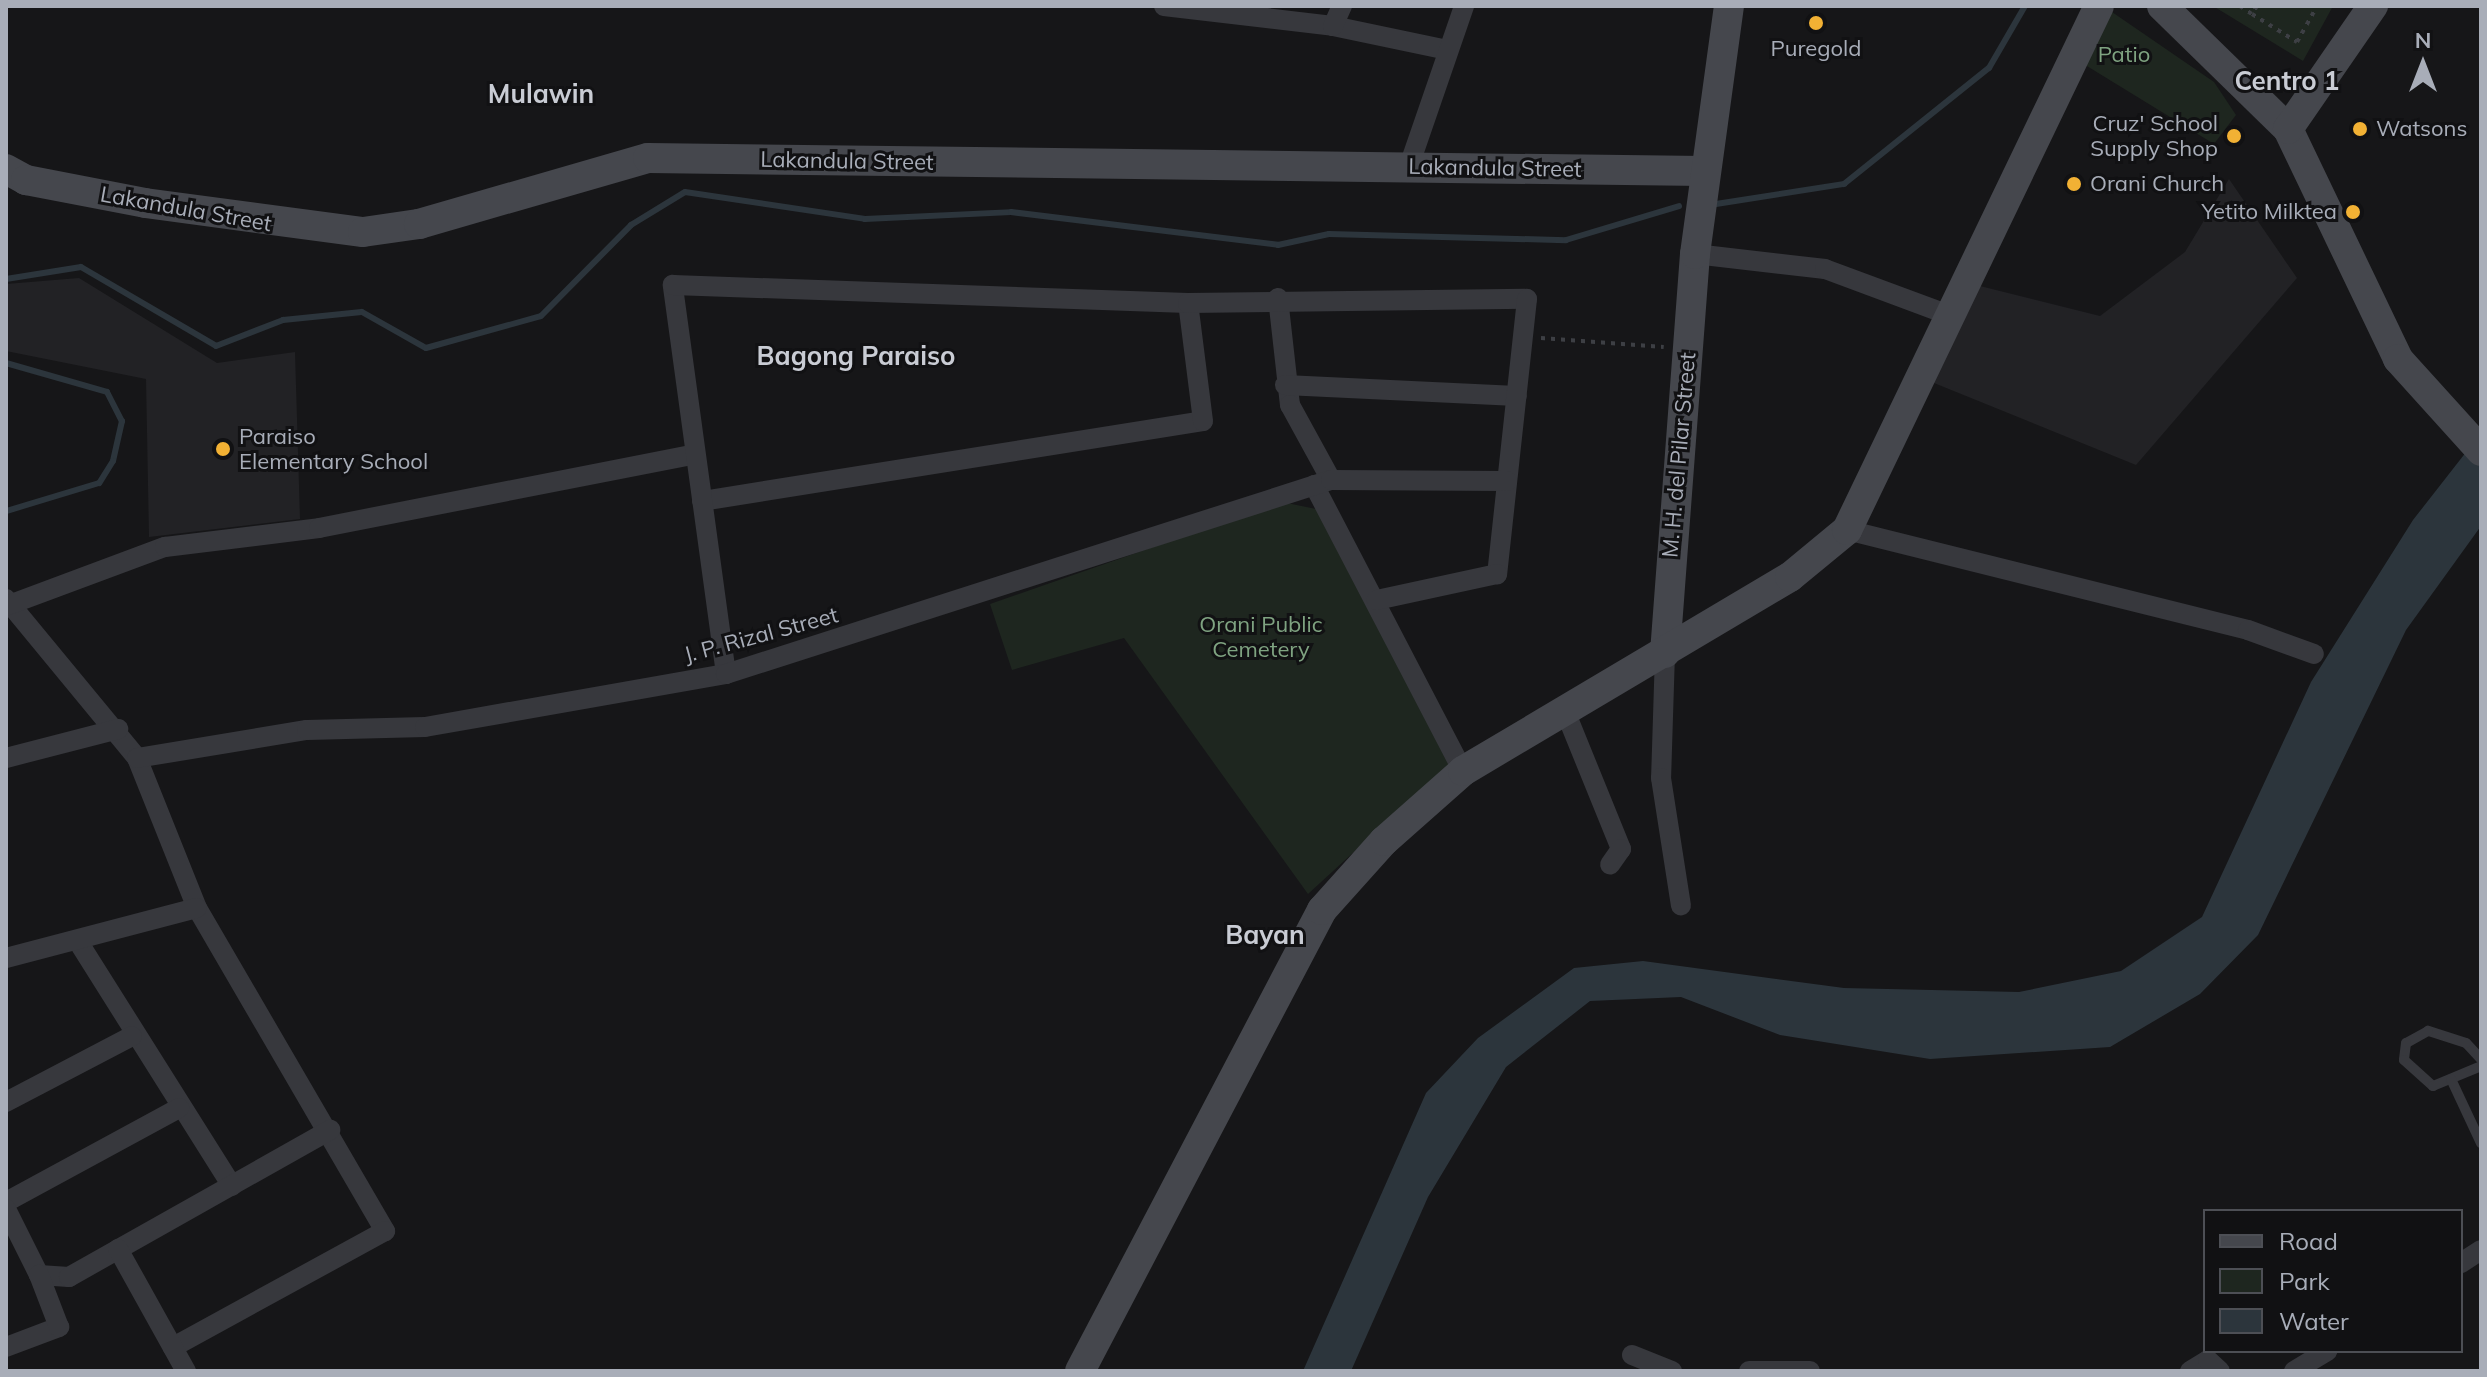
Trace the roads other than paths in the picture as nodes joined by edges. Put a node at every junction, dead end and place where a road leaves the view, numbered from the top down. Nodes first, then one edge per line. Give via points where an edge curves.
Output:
1 (1164, 6) edge
2 (1342, 6) edge
3 (1464, 6) edge
4 (1729, 6) edge
5 (2099, 6) edge
6 (2164, 6) edge
7 (2373, 6) edge
8 (1243, 11) edge
9 (1333, 26) junction
10 (1448, 50) junction
11 (2288, 129) junction
12 (1409, 166) junction
13 (6, 169) edge
14 (1704, 171) junction
15 (1695, 254) junction
16 (1278, 298) junction
17 (1188, 303) junction
18 (1946, 314) junction
19 (1285, 385) junction
20 (1517, 396) junction
21 (2474, 444) edge
22 (692, 455) junction
23 (1507, 481) junction
24 (1322, 482) junction
25 (702, 501) junction
26 (1847, 530) junction
27 (1377, 600) junction
28 (8, 603) edge
29 (1665, 653) junction
30 (2314, 654) dead end
31 (726, 674) junction
32 (1565, 711) junction
33 (118, 729) junction
34 (6, 758) edge
35 (137, 758) junction
36 (1463, 771) junction
37 (1610, 865) dead end
38 (1681, 905) dead end
39 (197, 908) junction
40 (79, 943) junction
41 (6, 958) edge
42 (132, 1036) junction
43 (2481, 1059) edge
44 (2481, 1066) edge
45 (2451, 1079) junction
46 (6, 1102) edge
47 (179, 1108) junction
48 (330, 1130) junction
49 (2481, 1143) edge
50 (232, 1186) junction
51 (6, 1202) edge
52 (6, 1209) edge
53 (118, 1249) junction
54 (2481, 1250) edge
55 (2463, 1262) edge
56 (39, 1275) junction
57 (6, 1347) edge
58 (173, 1347) junction
59 (2324, 1353) edge
60 (1632, 1355) dead end
61 (186, 1371) edge
62 (1080, 1371) edge
63 (1672, 1371) edge
64 (1749, 1371) edge
65 (1810, 1371) edge
66 (2190, 1371) edge
67 (2220, 1371) edge
68 (2294, 1371) edge

1 - 8 street
2 - 9 street
3 - 10 street
4 - 14 street, M. H. del Pilar Street
5 - 18 street
6 - 11 street
7 - 11 street
8 - 9 street
9 - 10 street
10 - 12 street
11 - 21 street via 2398,359
12 - 13 street, Lakandula Street via 648,158 419,224 363,232 145,203 26,180
12 - 14 street, Lakandula Street
14 - 15 street, M. H. del Pilar Street
15 - 18 street via 1825,269
15 - 29 street, M. H. del Pilar Street
16 - 17 street
16 - 19 street
16 - 20 street via 1527,299
17 - 22 street via 673,285
17 - 25 street via 1203,421
18 - 26 street
19 - 20 street
19 - 24 street
20 - 23 street
22 - 25 street
22 - 28 street via 319,528 165,547
23 - 24 street, J. P. Rizal Street
23 - 27 street via 1497,574
24 - 27 street
24 - 31 street, J. P. Rizal Street
25 - 31 street
26 - 29 street via 1790,577
26 - 30 street via 2248,630
27 - 36 street
28 - 33 street
29 - 32 street
29 - 38 street, M. H. del Pilar Street via 1661,778
31 - 35 street, J. P. Rizal Street via 425,727 307,730
32 - 36 street
32 - 37 street via 1621,849
33 - 34 street
33 - 35 street
35 - 39 street
36 - 62 street via 1384,841 1322,910
39 - 40 street
39 - 48 street
40 - 41 street
40 - 42 street
42 - 46 street
42 - 47 street
43 - 45 lane via 2447,1034 2428,1031 2406,1043 2410,1071 2433,1086
44 - 45 lane
45 - 49 lane
47 - 50 street
47 - 51 street
48 - 50 street
48 - 58 street via 385,1231
50 - 53 street
52 - 56 street
53 - 56 street via 69,1277
53 - 58 street
54 - 55 street
56 - 57 street via 59,1327
58 - 61 street
59 - 68 street
60 - 63 street
64 - 65 street
66 - 67 street via 2208,1360

